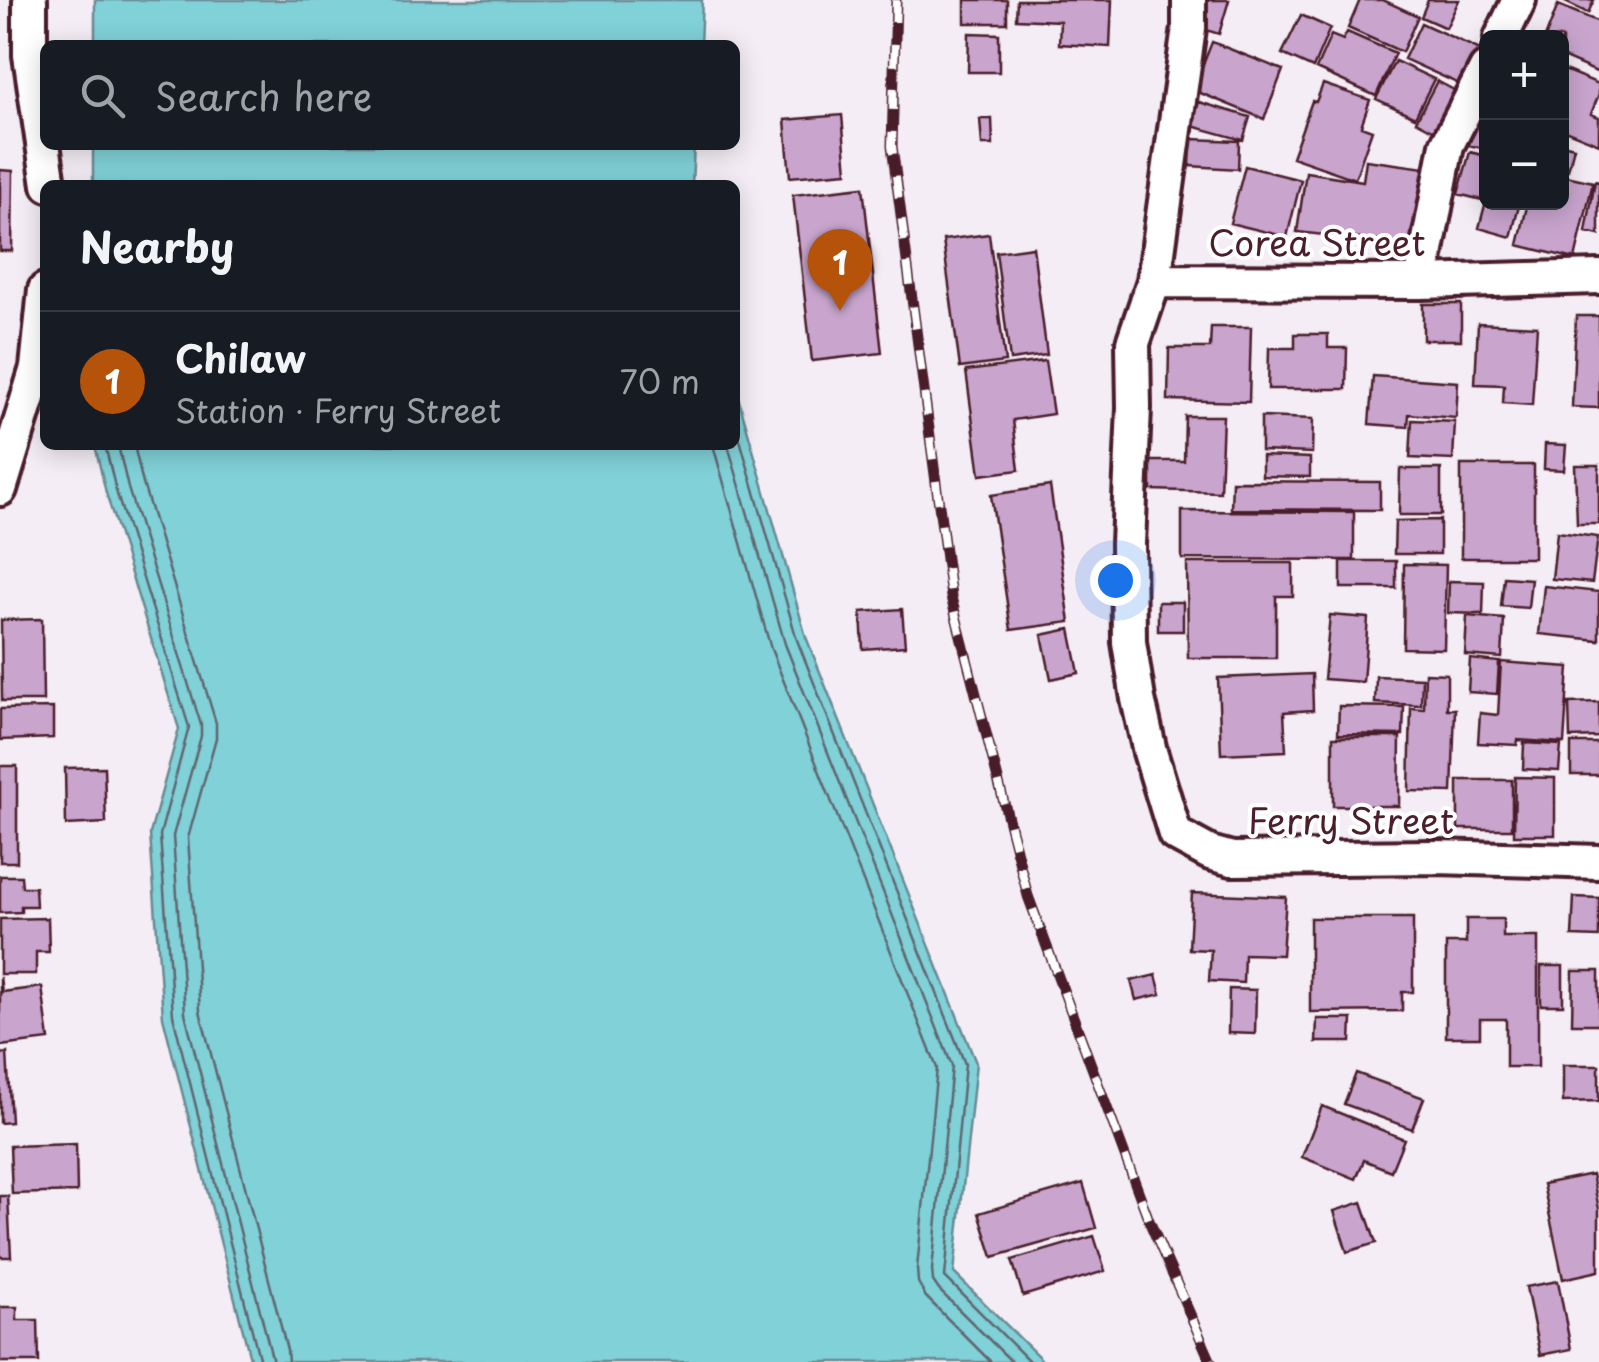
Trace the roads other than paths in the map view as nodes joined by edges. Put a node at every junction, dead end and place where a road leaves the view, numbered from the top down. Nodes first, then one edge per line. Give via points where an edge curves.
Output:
1 (30, 0) edge
2 (1189, 0) edge
3 (1518, 0) edge
4 (1505, 30) edge
5 (1479, 82) edge
6 (40, 123) edge
7 (44, 150) edge
8 (48, 180) edge
9 (1599, 276) edge
10 (1154, 281) junction
11 (1421, 282) junction
12 (40, 339) edge
13 (0, 490) edge
14 (1599, 862) edge

1 - 6 street
2 - 10 street, Ferry Street
3 - 4 street
5 - 11 street via 1447,144
7 - 8 street
9 - 11 street, Corea Street
10 - 11 street, Corea Street
10 - 14 street, Ferry Street via 1133,343 1129,642 1174,834 1232,859
12 - 13 street

